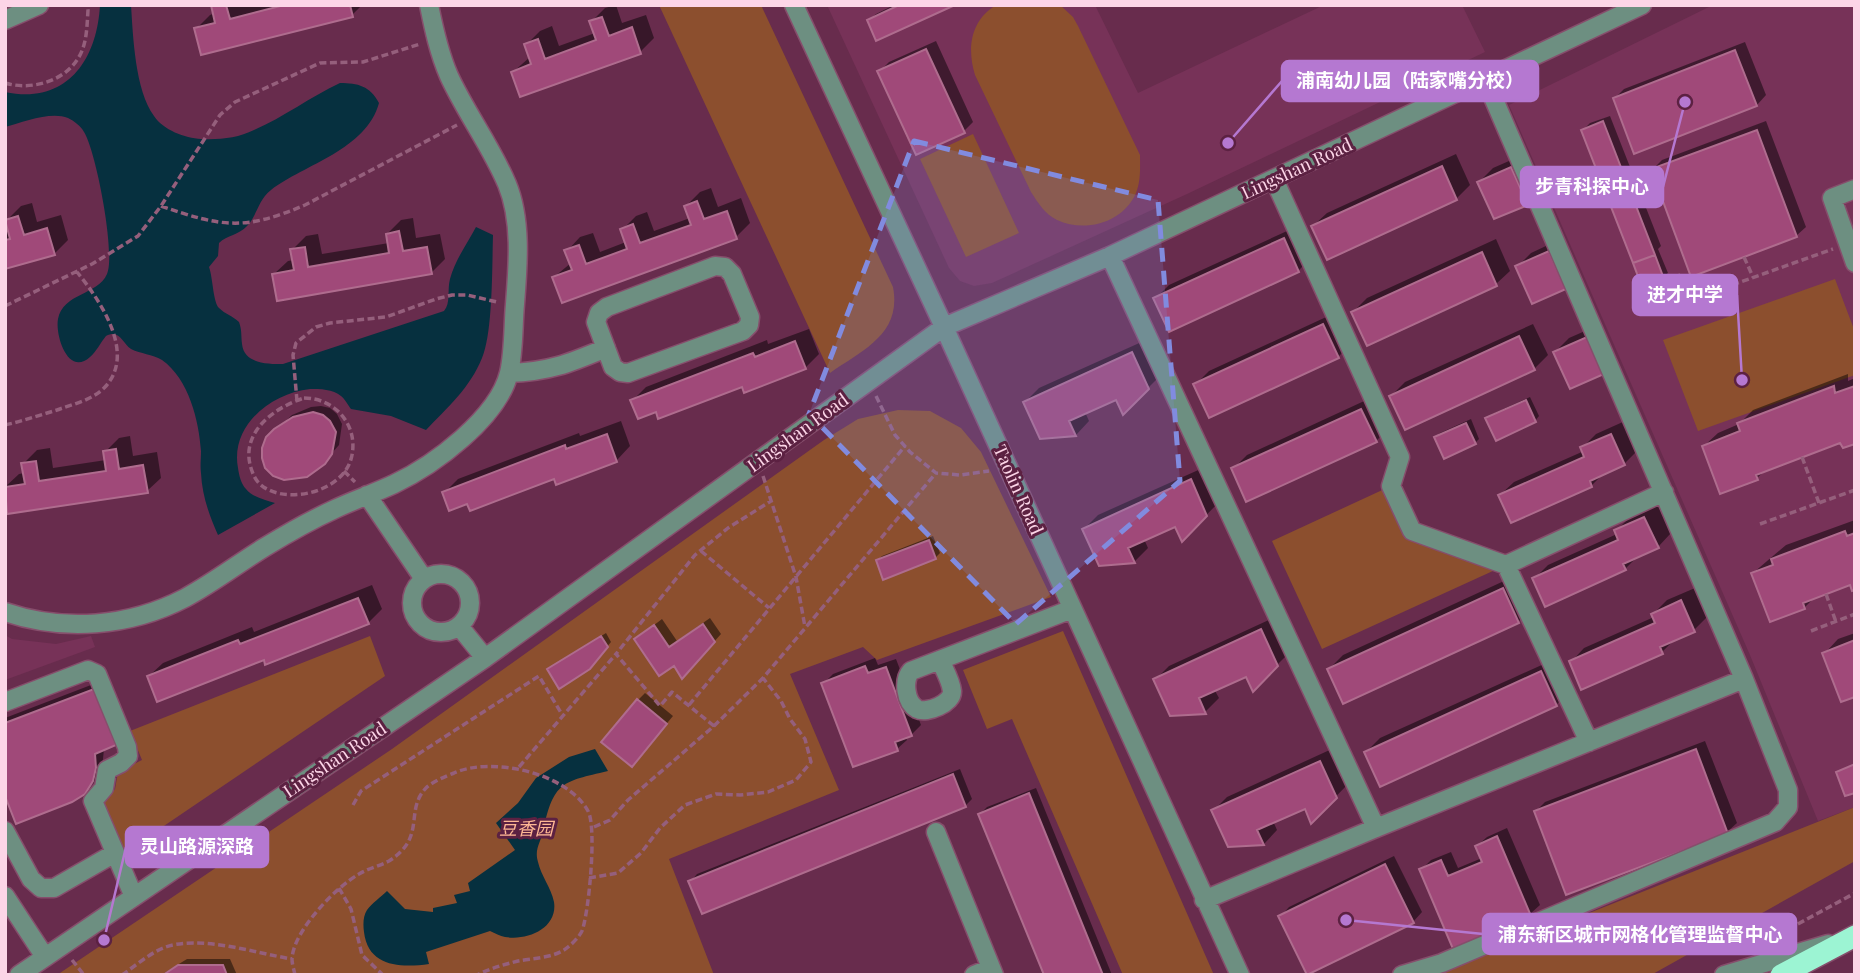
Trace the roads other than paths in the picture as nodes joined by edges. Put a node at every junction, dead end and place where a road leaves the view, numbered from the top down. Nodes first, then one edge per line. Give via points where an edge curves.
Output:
1 (39, 5) edge
2 (429, 5) edge
3 (794, 5) edge
4 (1642, 5) edge
5 (10, 14) edge
6 (1486, 80) junction
7 (1274, 179) junction
8 (1855, 189) edge
9 (1110, 256) junction
10 (1855, 263) edge
11 (944, 327) junction
12 (606, 348) junction
13 (509, 373) junction
14 (1664, 492) junction
15 (367, 495) junction
16 (1506, 565) junction
17 (424, 579) junction
18 (1072, 609) junction
19 (5, 612) edge
20 (459, 626) junction
21 (485, 658) junction
22 (940, 660) dead end
23 (1744, 679) junction
24 (5, 702) edge
25 (1589, 742) junction
26 (1376, 828) junction
27 (5, 831) edge
28 (936, 832) dead end
29 (115, 853) junction
30 (5, 896) edge
31 (134, 897) junction
32 (1205, 900) junction
33 (1855, 936) edge
34 (46, 957) junction
35 (987, 973) edge
36 (19, 975) edge
37 (1240, 975) edge
38 (1402, 975) edge
39 (1724, 975) edge
40 (1781, 975) edge

1 - 5 street
2 - 13 street via 449,76 508,187 514,213 517,269
3 - 11 street, Taolin Road
4 - 6 street, Lingshan Road
6 - 7 street, Lingshan Road
6 - 14 street
7 - 9 street, Lingshan Road
7 - 16 street via 1400,457 1391,485 1412,531
8 - 10 street via 1832,198
9 - 11 street, Lingshan Road
9 - 26 street
11 - 18 street, Taolin Road
11 - 21 street, Lingshan Road
12 - 12 street via 613,367 628,373 743,331 750,317 732,274 715,266 599,313 596,322
12 - 13 street via 538,372
13 - 15 street via 486,413 452,446 395,484
14 - 16 street
14 - 23 street
15 - 17 street
15 - 19 street via 291,532 186,597 156,610 97,624 68,625 30,621
16 - 25 street
17 - 20 street via 443,573 461,581 470,599
17 - 20 street via 413,594 417,620 442,632
18 - 22 street
18 - 32 street, Taolin Road
20 - 21 street
21 - 31 street, Lingshan Road
23 - 25 street
23 - 38 street via 1788,790 1788,807 1775,822 1442,963
24 - 29 street via 88,670 97,674 128,756 107,770 104,788 93,801
25 - 26 street
26 - 32 street
27 - 29 street via 31,879 41,888 54,888
28 - 35 street
29 - 31 street
30 - 34 street
31 - 34 street, Lingshan Road
32 - 37 street, Taolin Road
33 - 39 street
33 - 40 highway
34 - 36 street, Lingshan Road

